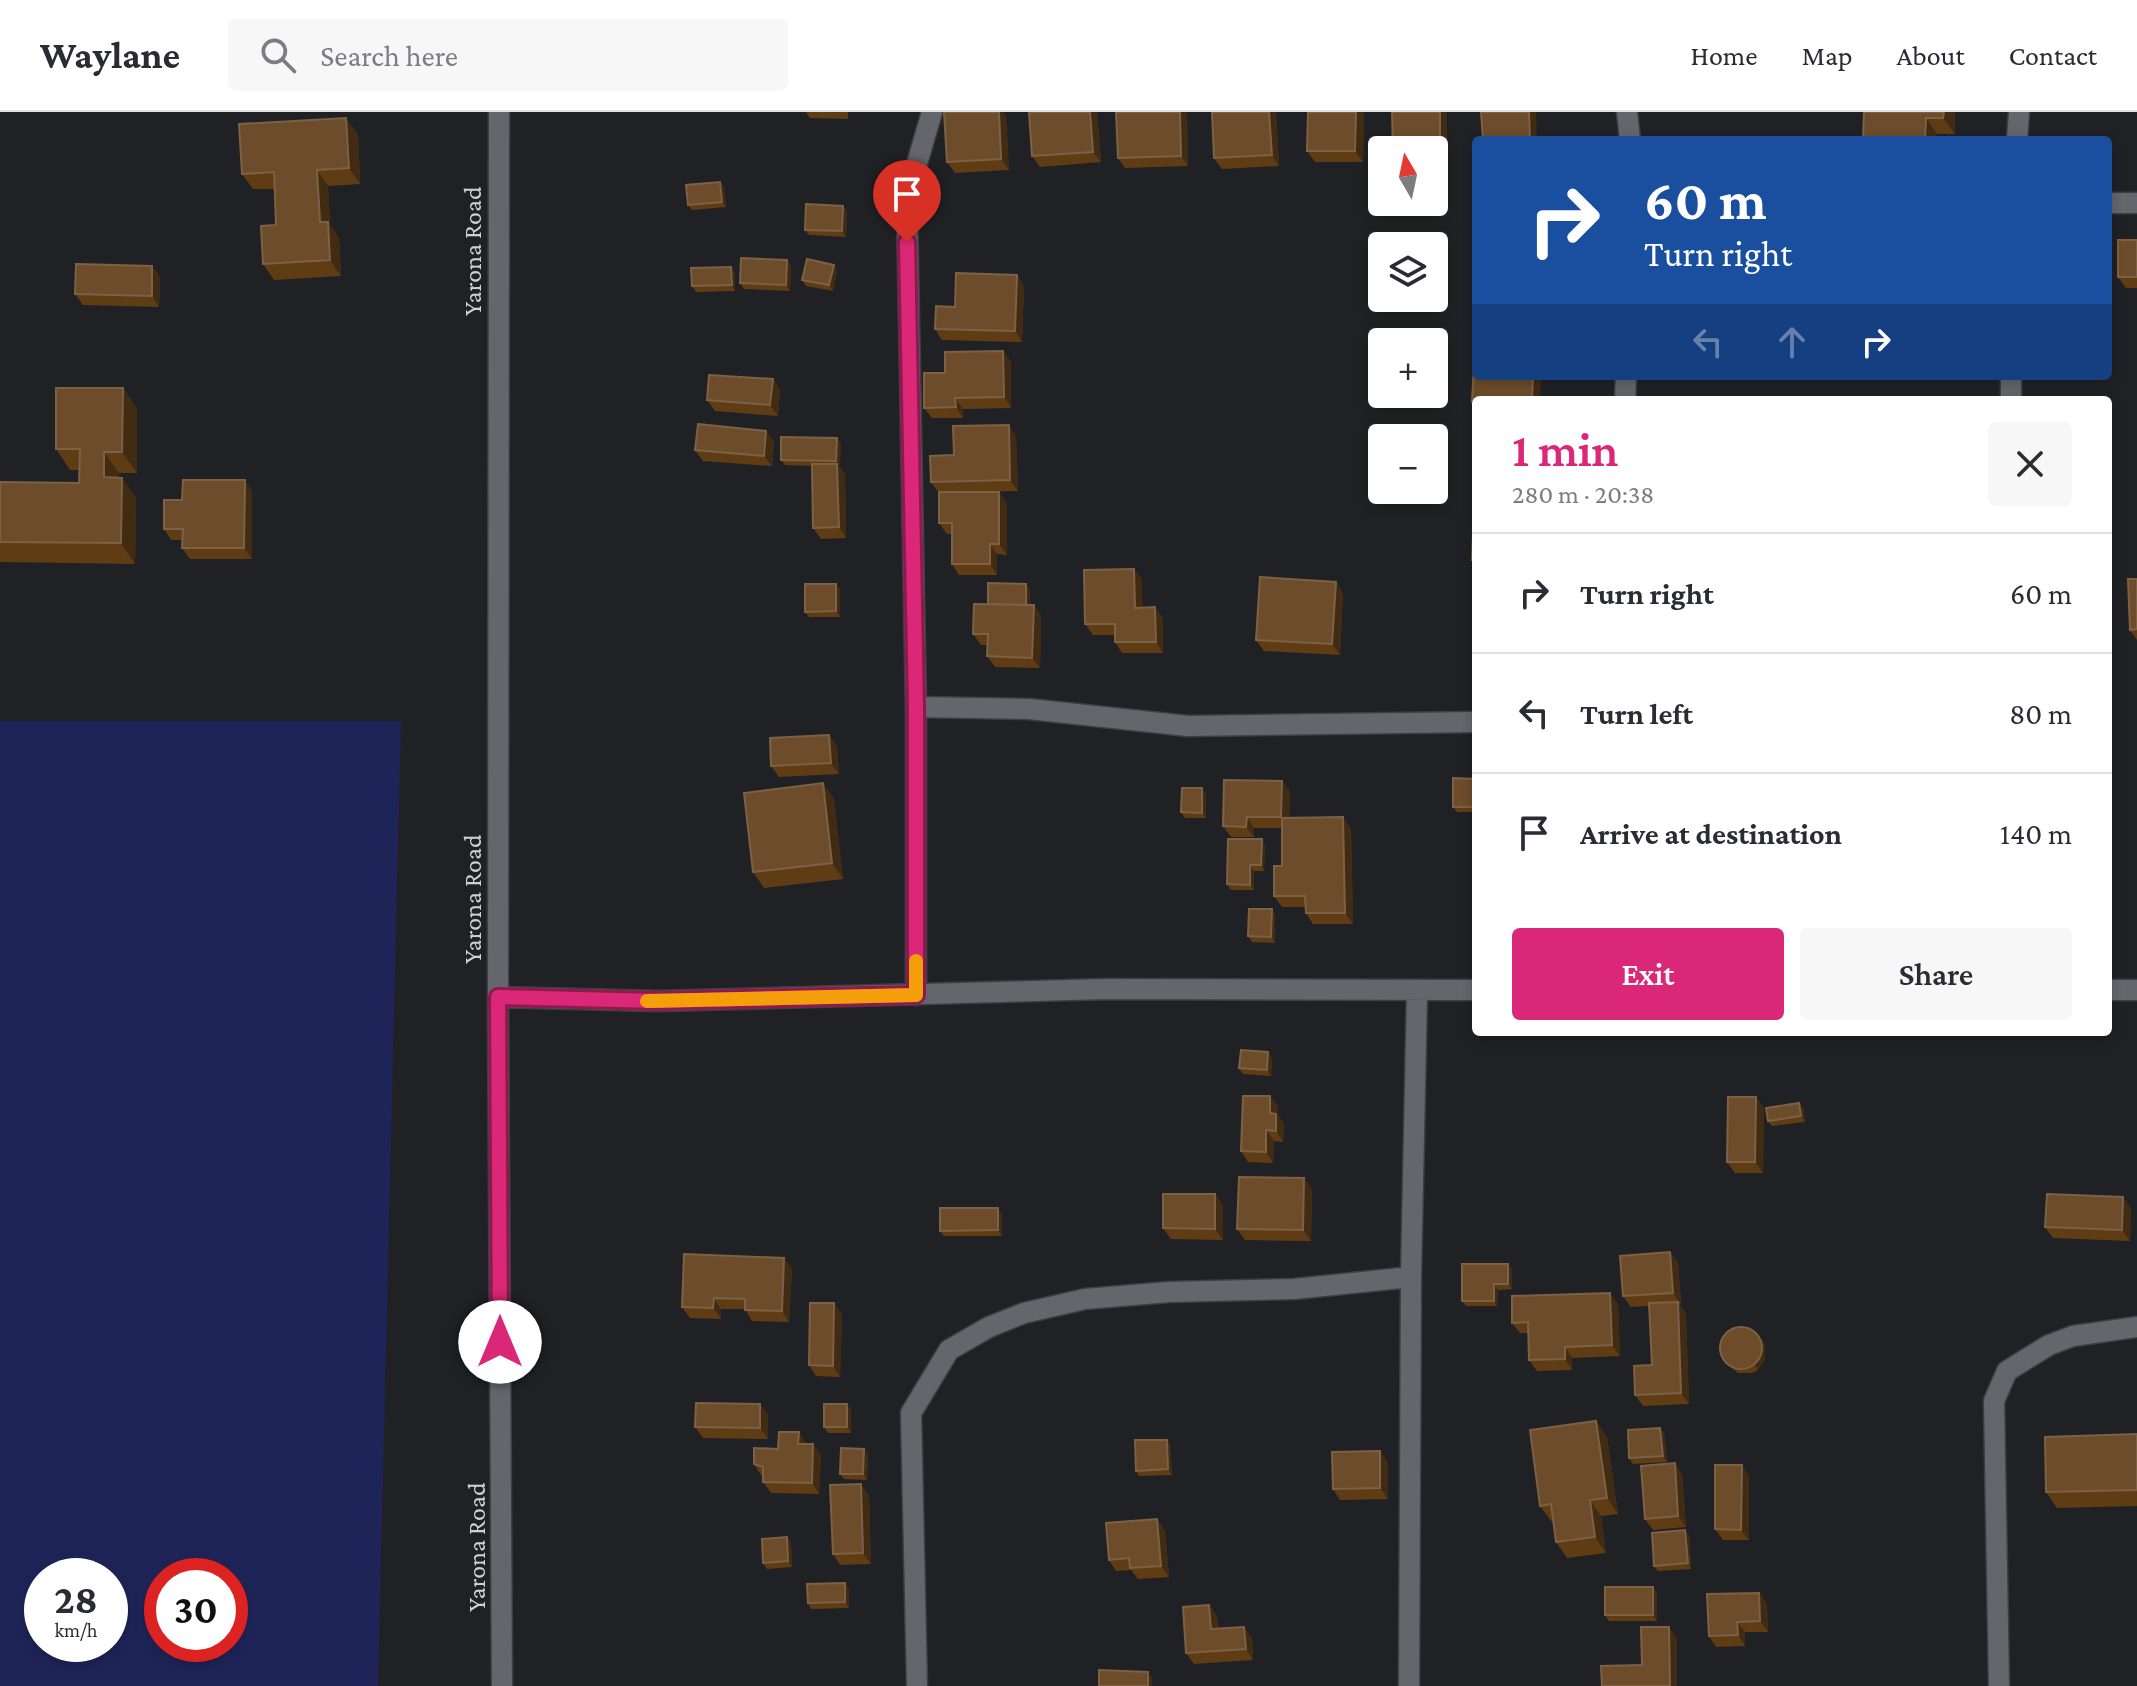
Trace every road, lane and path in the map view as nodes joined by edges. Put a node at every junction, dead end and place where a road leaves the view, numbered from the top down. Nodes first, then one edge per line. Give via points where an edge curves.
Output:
1 (499, 112) edge
2 (932, 112) edge
3 (1627, 112) edge
4 (2019, 112) edge
5 (1630, 136) edge
6 (2017, 136) edge
7 (2112, 203) edge
8 (2137, 203) edge
9 (916, 707) junction
10 (1472, 722) edge
11 (1472, 990) edge
12 (2112, 990) edge
13 (2137, 990) edge
14 (1417, 991) junction
15 (916, 995) junction
16 (498, 997) junction
17 (1411, 1277) junction
18 (2137, 1327) edge
19 (502, 1686) edge
20 (917, 1686) edge
21 (1409, 1686) edge
22 (1999, 1686) edge

1 - 16 street, Yarona Road
2 - 9 street via 907,211
3 - 5 street
4 - 6 street
7 - 8 street
9 - 10 street via 1029,709 1188,726
9 - 15 street
11 - 14 street
12 - 13 street
14 - 15 street via 1107,989
14 - 17 street
15 - 16 street via 658,1001
16 - 19 street, Yarona Road
17 - 20 street via 1294,1289 1085,1299 1024,1313 949,1350 911,1413
17 - 21 street
18 - 22 street via 2073,1336 2049,1345 2007,1371 1994,1401

